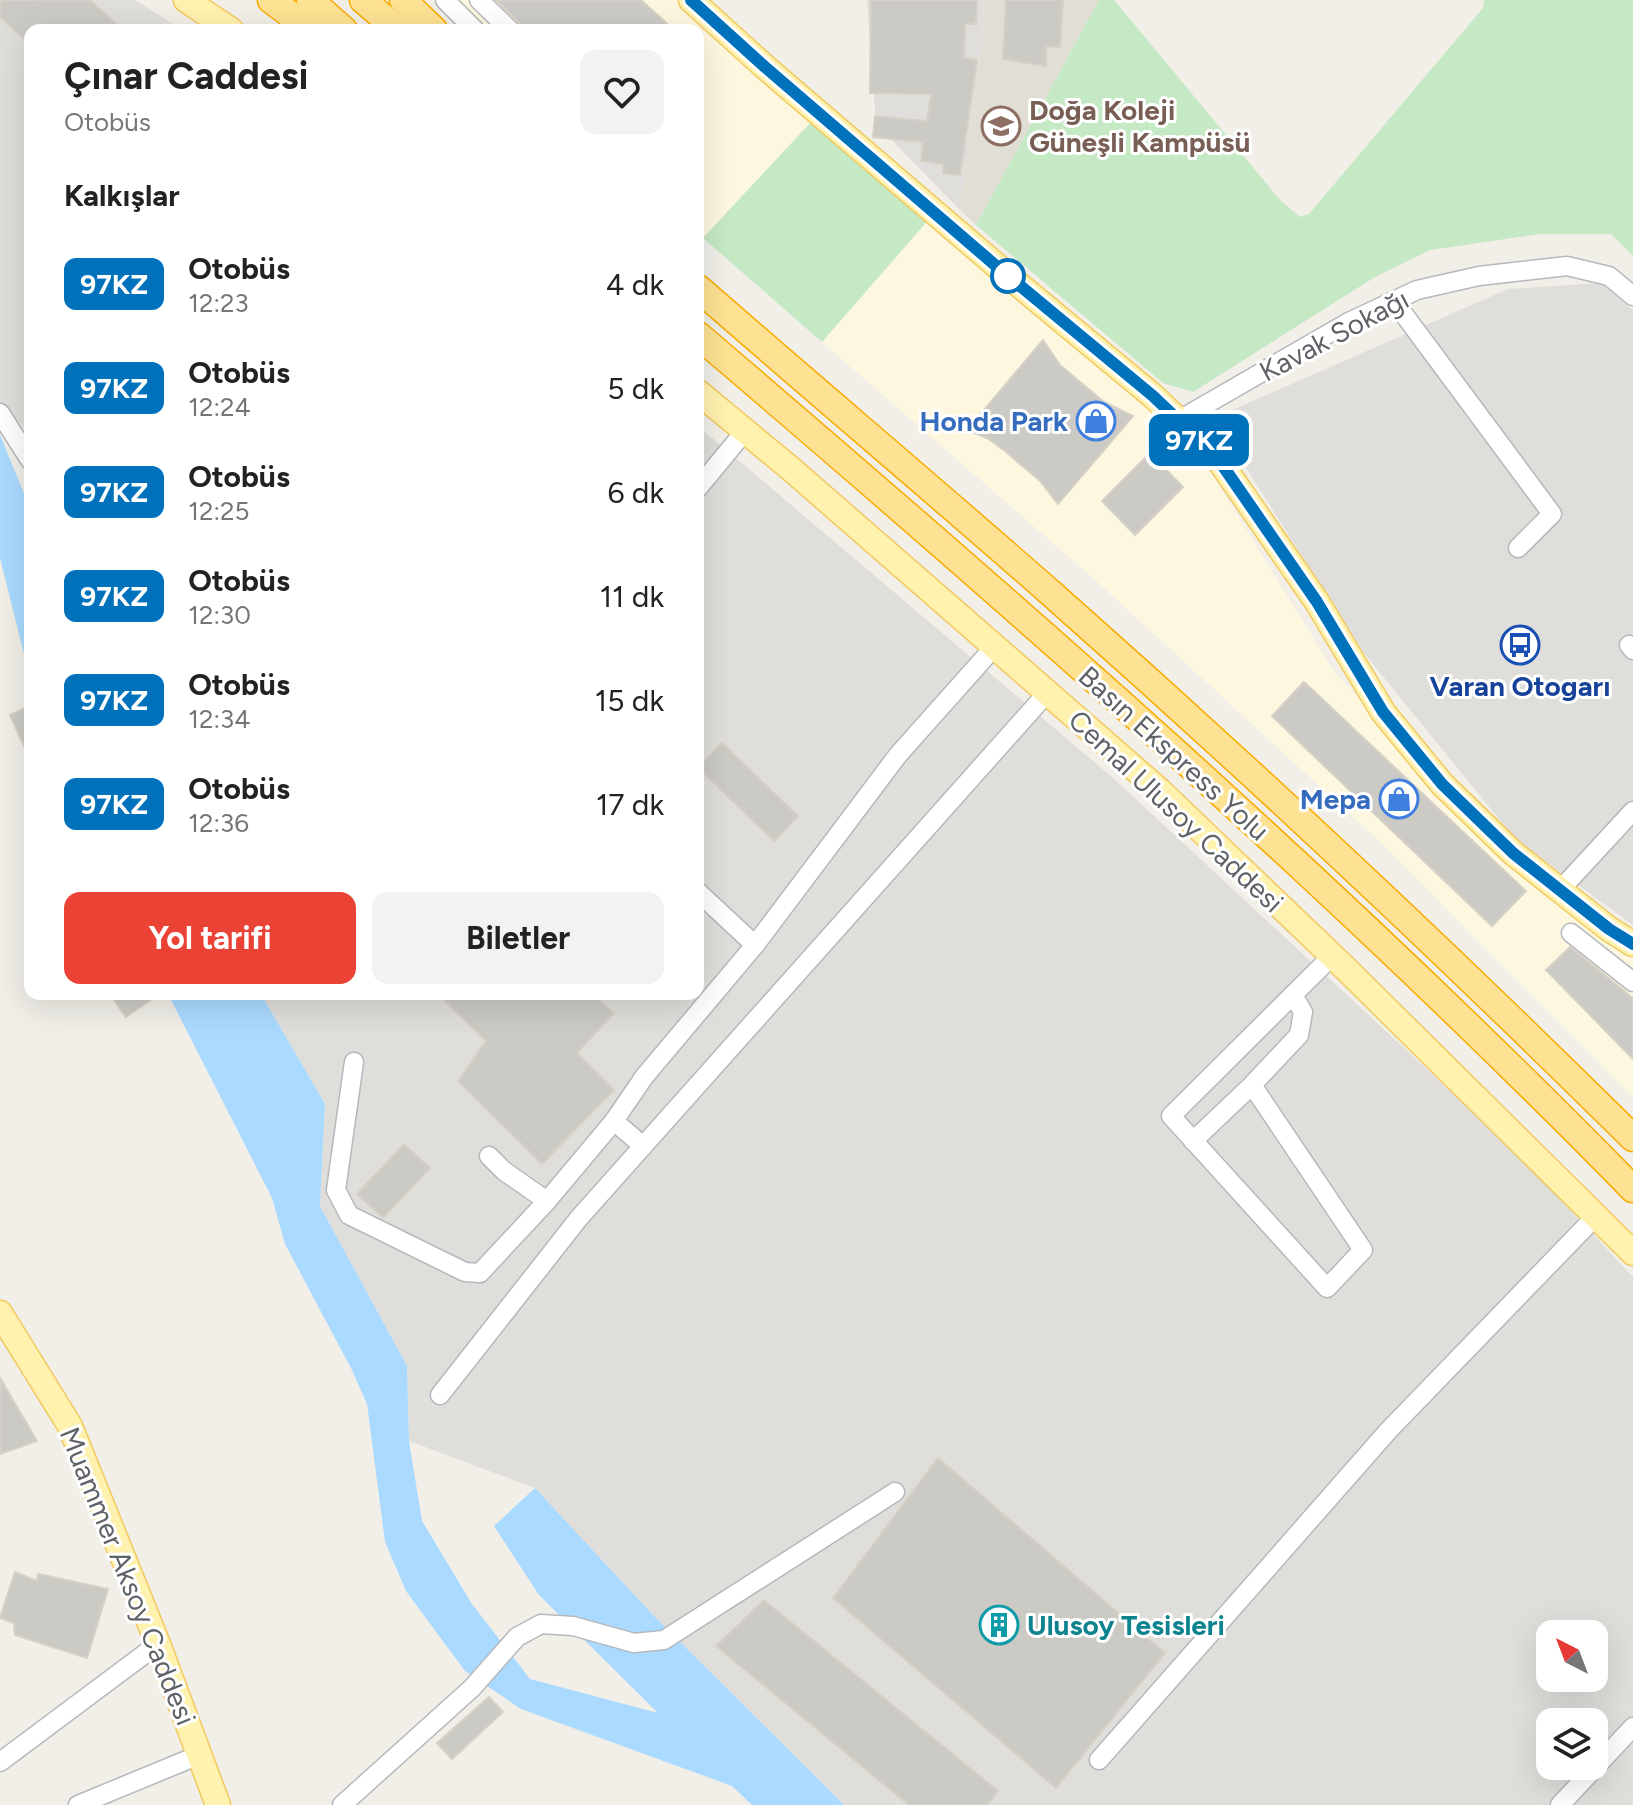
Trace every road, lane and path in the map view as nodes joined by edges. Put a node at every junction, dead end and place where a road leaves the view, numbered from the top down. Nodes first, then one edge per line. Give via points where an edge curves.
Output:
1 (186, 0) edge
2 (363, 0) edge
3 (403, 0) edge
4 (414, 0) edge
5 (445, 0) edge
6 (479, 0) edge
7 (691, 0) edge
8 (285, 3) edge
9 (222, 24) edge
10 (305, 24) edge
11 (331, 24) edge
12 (391, 24) edge
13 (429, 24) edge
14 (432, 24) edge
15 (469, 24) edge
16 (504, 24) edge
17 (704, 293) edge
18 (1633, 296) edge
19 (1394, 301) junction
20 (704, 340) edge
21 (704, 397) edge
22 (0, 413) edge
23 (1179, 420) junction
24 (745, 431) junction
25 (24, 451) edge
26 (704, 481) edge
27 (1518, 548) dead end
28 (995, 646) junction
29 (1047, 693) junction
30 (1633, 811) edge
31 (1560, 890) junction
32 (704, 898) edge
33 (1571, 933) dead end
34 (1633, 944) edge
35 (755, 945) junction
36 (1332, 956) junction
37 (1633, 982) edge
38 (1293, 995) junction
39 (354, 1062) dead end
40 (1252, 1085) junction
41 (614, 1121) junction
42 (1633, 1138) edge
43 (1193, 1141) junction
44 (643, 1146) junction
45 (489, 1156) dead end
46 (1633, 1189) edge
47 (547, 1201) junction
48 (1596, 1216) junction
49 (1633, 1253) edge
50 (0, 1313) edge
51 (440, 1395) dead end
52 (895, 1492) dead end
53 (158, 1644) junction
54 (1633, 1727) edge
55 (199, 1755) junction
56 (1099, 1760) dead end
57 (0, 1762) edge
58 (78, 1805) edge
59 (218, 1805) edge
60 (342, 1805) edge
61 (1560, 1805) edge

1 - 9 main road
2 - 12 highway
3 - 13 highway
4 - 14 highway
5 - 15 street
6 - 16 street
7 - 23 main road
8 - 10 highway
8 - 11 highway
17 - 42 highway, Basın Ekspress Yolu via 1224,748
18 - 19 street, Kavak Sokağı via 1609,276 1567,266 1479,276 1417,290
19 - 23 street, Kavak Sokağı
19 - 27 street via 1552,514
20 - 46 highway, Basın Ekspress Yolu via 1237,809
21 - 24 main road, Cemal Ulusoy Caddesi
22 - 25 street
23 - 31 main road via 1216,456 1393,724 1442,784
24 - 26 street
24 - 28 main road, Cemal Ulusoy Caddesi
28 - 29 main road, Cemal Ulusoy Caddesi
28 - 35 street via 898,755
29 - 36 main road, Cemal Ulusoy Caddesi via 1159,790
29 - 44 street
30 - 31 street
31 - 34 main road
32 - 35 street
33 - 37 street
35 - 41 street via 644,1077
36 - 38 street
36 - 48 main road, Cemal Ulusoy Caddesi
38 - 40 street via 1303,1012 1299,1035
38 - 43 street via 1171,1116
39 - 47 street via 336,1190 349,1215 452,1267 480,1273
40 - 43 street
40 - 43 street via 1363,1250 1327,1288
41 - 44 street
41 - 47 street
44 - 51 street via 579,1218
45 - 47 street
48 - 49 main road, Cemal Ulusoy Caddesi
48 - 56 street via 1388,1431
50 - 53 main road, Muammer Aksoy Caddesi via 70,1426
52 - 60 street via 664,1640 634,1643 573,1626 541,1624 517,1637 472,1688
53 - 55 main road, Muammer Aksoy Caddesi
53 - 57 street
54 - 61 street
55 - 58 street
55 - 59 main road, Muammer Aksoy Caddesi

